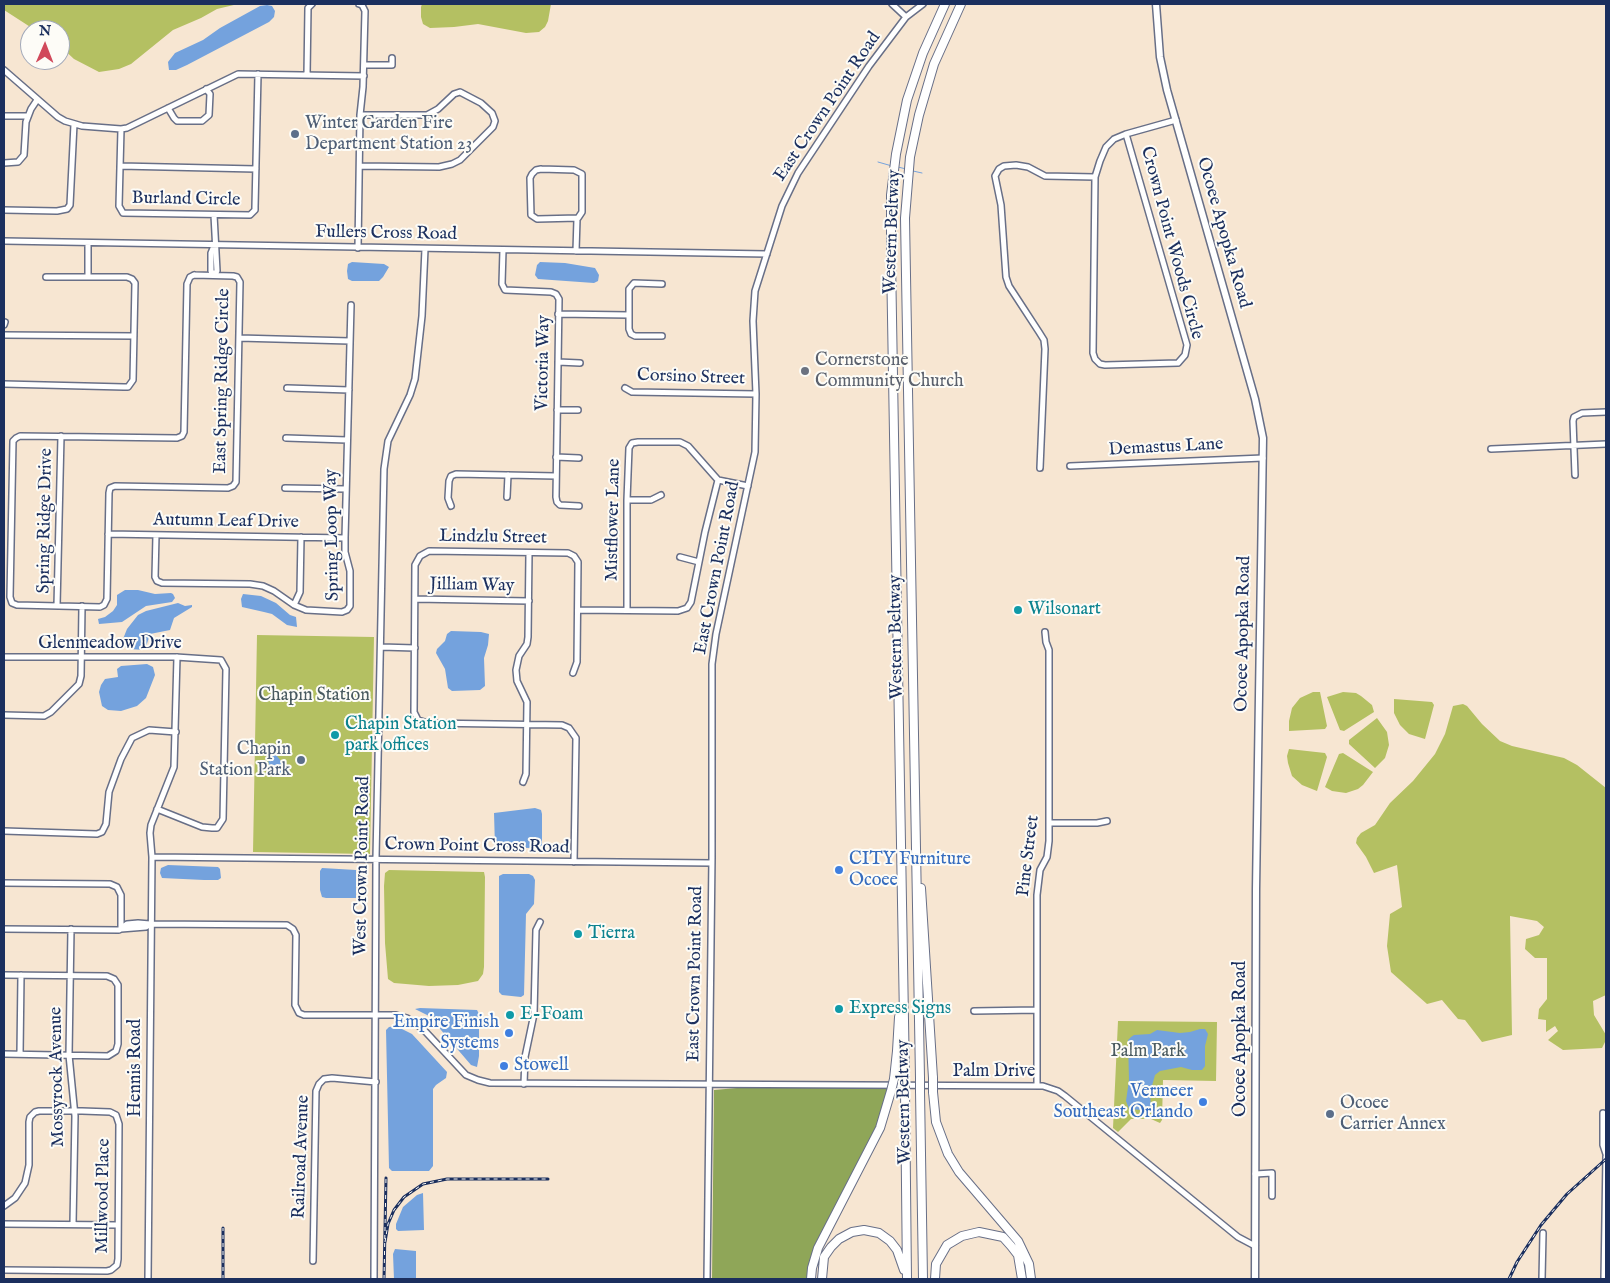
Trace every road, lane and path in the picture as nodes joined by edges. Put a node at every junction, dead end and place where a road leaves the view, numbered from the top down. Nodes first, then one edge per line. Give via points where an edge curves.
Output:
1 (312, 4) edge
2 (359, 4) edge
3 (892, 4) edge
4 (923, 4) edge
5 (945, 4) edge
6 (961, 4) edge
7 (1156, 4) edge
8 (906, 18) junction
9 (392, 58) dead end
10 (364, 65) junction
11 (4, 70) edge
12 (258, 74) junction
13 (307, 75) junction
14 (364, 76) junction
15 (206, 89) junction
16 (37, 100) junction
17 (168, 108) junction
18 (360, 115) junction
19 (4, 116) edge
20 (28, 116) junction
21 (1176, 120) junction
22 (74, 124) junction
23 (121, 129) junction
24 (1126, 134) junction
25 (4, 163) edge
26 (120, 166) junction
27 (360, 166) junction
28 (256, 169) junction
29 (1095, 177) junction
30 (4, 210) edge
31 (214, 216) junction
32 (576, 219) junction
33 (4, 241) edge
34 (88, 243) junction
35 (214, 246) junction
36 (358, 248) junction
37 (425, 249) junction
38 (503, 250) junction
39 (576, 251) junction
40 (767, 254) junction
41 (214, 275) junction
42 (46, 277) dead end
43 (88, 277) junction
44 (662, 284) dead end
45 (351, 305) dead end
46 (558, 314) junction
47 (629, 315) junction
48 (4, 334) edge
49 (134, 336) junction
50 (662, 336) dead end
51 (239, 338) junction
52 (350, 341) junction
53 (558, 362) junction
54 (580, 363) dead end
55 (4, 384) edge
56 (287, 388) dead end
57 (625, 388) dead end
58 (349, 390) junction
59 (756, 394) junction
60 (557, 410) junction
61 (578, 410) dead end
62 (1606, 412) edge
63 (61, 436) junction
64 (286, 438) dead end
65 (347, 440) junction
66 (1606, 444) edge
67 (1574, 445) junction
68 (1491, 449) dead end
69 (556, 458) junction
70 (579, 458) dead end
71 (1263, 458) junction
72 (1070, 466) dead end
73 (1040, 468) dead end
74 (1576, 474) dead end
75 (508, 475) junction
76 (556, 476) junction
77 (718, 480) junction
78 (748, 486) junction
79 (285, 488) dead end
80 (346, 489) junction
81 (661, 495) dead end
82 (507, 497) dead end
83 (627, 500) junction
84 (451, 506) dead end
85 (579, 506) dead end
86 (108, 534) junction
87 (156, 534) junction
88 (301, 537) junction
89 (345, 538) junction
90 (529, 552) junction
91 (680, 557) dead end
92 (699, 562) junction
93 (415, 599) junction
94 (528, 601) junction
95 (58, 606) junction
96 (82, 606) junction
97 (294, 606) junction
98 (578, 610) junction
99 (627, 610) junction
100 (1044, 632) dead end
101 (381, 647) junction
102 (415, 648) junction
103 (4, 657) edge
104 (81, 657) junction
105 (177, 657) junction
106 (573, 673) dead end
107 (4, 715) edge
108 (527, 724) junction
109 (176, 732) junction
110 (914, 774) junction
111 (523, 782) dead end
112 (157, 809) junction
113 (1107, 821) dead end
114 (1049, 824) junction
115 (4, 831) edge
116 (152, 857) junction
117 (376, 858) junction
118 (574, 862) junction
119 (712, 863) junction
120 (4, 883) edge
121 (540, 922) dead end
122 (150, 924) junction
123 (4, 929) edge
124 (70, 929) junction
125 (121, 929) junction
126 (902, 937) junction
127 (4, 975) edge
128 (21, 975) junction
129 (70, 976) junction
130 (1037, 1010) junction
131 (974, 1011) dead end
132 (376, 1015) junction
133 (4, 1054) edge
134 (20, 1054) junction
135 (70, 1055) junction
136 (376, 1082) junction
137 (524, 1084) junction
138 (708, 1084) junction
139 (1037, 1085) junction
140 (74, 1111) junction
141 (1604, 1113) dead end
142 (1606, 1155) edge
143 (1256, 1174) junction
144 (1272, 1196) dead end
145 (4, 1206) edge
146 (4, 1224) edge
147 (73, 1224) junction
148 (118, 1225) junction
149 (1543, 1233) dead end
150 (1255, 1246) junction
151 (313, 1261) dead end
152 (4, 1270) edge
153 (148, 1279) edge
154 (374, 1279) edge
155 (707, 1279) edge
156 (811, 1279) edge
157 (822, 1279) edge
158 (906, 1279) edge
159 (923, 1279) edge
160 (935, 1279) edge
161 (1022, 1279) edge
162 (1031, 1279) edge
163 (1255, 1279) edge
164 (1542, 1279) edge
165 (1604, 1279) edge

1 - 13 street via 308,8
2 - 10 street via 365,11
3 - 8 street
4 - 8 street, East Crown Point Road
5 - 126 highway, Western Beltway via 928,38 907,100 893,176 891,250
6 - 110 highway, Western Beltway via 945,37 919,115 910,157 905,218
7 - 21 main road, Ocoee Apopka Road via 1160,57
8 - 40 street, East Crown Point Road via 869,66 798,173 782,206
9 - 10 street via 392,65
10 - 14 street
11 - 16 street
12 - 13 street
12 - 15 street via 238,74
12 - 28 street, Burland Circle
13 - 14 street
14 - 18 street
15 - 17 street
15 - 17 street via 210,94 209,115 202,121 177,121
16 - 20 street
16 - 22 street via 58,117
17 - 23 street
18 - 27 street
18 - 27 street via 427,115 460,92 481,103 495,122 460,160 452,164 439,167
19 - 20 street
20 - 25 street via 24,155 18,162
21 - 24 street, Crown Point Woods Circle
21 - 71 main road, Ocoee Apopka Road via 1255,398 1262,429
22 - 23 street
22 - 30 street via 70,205 67,209
23 - 26 street, Burland Circle
24 - 29 street, Crown Point Woods Circle via 1106,147
24 - 29 street, Crown Point Woods Circle via 1187,345 1178,363 1105,365 1095,359
26 - 28 street
26 - 31 street, Burland Circle via 119,206 123,213
27 - 36 street
28 - 31 street, Burland Circle via 252,213
29 - 73 street via 1046,176 1016,165 1004,166 995,176 1001,204 1006,277 1044,340
31 - 35 street
32 - 32 street via 533,218 530,209 532,174 536,170 574,170 582,174 582,212
32 - 39 street
33 - 34 street, Fullers Cross Road
34 - 35 street, Fullers Cross Road
34 - 43 street
35 - 36 street, Fullers Cross Road
35 - 41 street via 211,253 211,272
36 - 37 street, Fullers Cross Road
37 - 38 street, Fullers Cross Road
37 - 101 street, West Crown Point Road via 415,379 385,456
38 - 39 street, Fullers Cross Road
38 - 46 street, Victoria Way via 502,284 505,290 556,294 559,298
39 - 40 street, Fullers Cross Road
40 - 59 street, East Crown Point Road via 753,305
41 - 51 street, East Spring Ridge Circle via 233,276 240,282
41 - 63 street via 194,275 187,284 182,436
42 - 43 street
43 - 49 street via 132,279 135,283
44 - 47 street via 634,283 629,289
45 - 52 street, Spring Loop Way
46 - 47 street
46 - 53 street, Victoria Way
47 - 50 street via 628,329 635,336
48 - 49 street
49 - 55 street via 133,380 128,386
51 - 52 street
51 - 86 street, East Spring Ridge Circle via 236,480 233,486 115,486 108,493
52 - 58 street, Spring Loop Way
53 - 54 street
53 - 60 street, Victoria Way
56 - 58 street
57 - 59 street, Corsino Street via 632,392
58 - 65 street, Spring Loop Way
59 - 78 street, East Crown Point Road via 755,446
60 - 61 street
60 - 69 street, Victoria Way
62 - 67 street via 1582,413 1574,417
63 - 95 street, Spring Ridge Drive
63 - 95 street via 20,436 13,442 10,597 16,605
64 - 65 street
65 - 80 street, Spring Loop Way
66 - 67 street
67 - 68 street
67 - 74 street
69 - 70 street
69 - 76 street, Victoria Way
71 - 72 street, Demastus Lane
71 - 143 main road, Ocoee Apopka Road via 1257,789
75 - 76 street
75 - 82 street
75 - 84 street via 451,476 448,498
76 - 85 street, Victoria Way via 560,505
77 - 78 street
77 - 83 street, Mistflower Lane via 688,446 680,442 632,443 629,448
77 - 92 street
78 - 119 street, East Crown Point Road via 713,648
79 - 80 street
80 - 89 street, Spring Loop Way
81 - 83 street via 651,500
83 - 99 street, Mistflower Lane
86 - 87 street, Autumn Leaf Drive
86 - 96 street, East Spring Ridge Circle via 107,599 100,607
87 - 88 street, Autumn Leaf Drive
87 - 97 street, Spring Loop Way via 157,581 263,586
88 - 89 street, Autumn Leaf Drive
88 - 97 street via 300,592
89 - 97 street, Spring Loop Way via 350,571 350,606 342,612 311,611
90 - 93 street, Lindzlu Street via 429,551 420,556 415,565
90 - 94 street
90 - 98 street, Lindzlu Street via 574,556 578,562
91 - 92 street
92 - 99 street via 687,608 678,611
93 - 94 street, Jilliam Way
93 - 102 street, Lindzlu Street
94 - 108 street via 527,644 519,656 516,670 517,681 527,702
95 - 96 street
96 - 104 street
98 - 99 street
98 - 106 street, Lindzlu Street via 577,662
100 - 114 street, Pine Street via 1049,650
101 - 102 street
101 - 117 street, West Crown Point Road
102 - 108 street, Lindzlu Street via 414,712 418,720 428,723
103 - 104 street, Glenmeadow Drive
104 - 105 street, Glenmeadow Drive
104 - 107 street via 79,684 51,712 44,716
105 - 109 street, Hennis Road
105 - 112 street, Glenmeadow Drive via 217,658 226,669 223,819 217,828 212,828
108 - 111 street
108 - 118 street via 562,725 569,728 576,738
109 - 112 street, Hennis Road via 174,767
109 - 115 street via 149,730 132,738 109,792 106,824 102,832
110 - 159 highway, Western Beltway, bridge
110 - 162 highway, bridge via 936,1122 959,1172 1018,1241 1029,1264
112 - 116 street, Hennis Road via 151,825
113 - 114 street
114 - 130 street, Pine Street via 1047,857 1040,870 1037,889
116 - 117 street, Crown Point Cross Road
116 - 122 street, Hennis Road
117 - 118 street, Crown Point Cross Road
117 - 132 street, West Crown Point Road
118 - 119 street, Crown Point Cross Road
119 - 138 street, East Crown Point Road
120 - 125 street via 110,884 119,889 121,895
121 - 137 street via 536,930 534,1014 525,1057
122 - 125 street via 132,923
122 - 132 street, Palm Drive via 287,925 296,935 295,1005 299,1013
122 - 153 street, Hennis Road
123 - 124 street
124 - 125 street
124 - 129 street, Mossyrock Avenue
126 - 156 highway, bridge via 897,1051 891,1091 880,1128 818,1248
126 - 158 highway, Western Beltway, bridge
127 - 128 street
128 - 129 street
128 - 134 street
129 - 135 street, Mossyrock Avenue
129 - 135 street via 108,976 118,985 116,1051 108,1056
130 - 131 street
130 - 139 street, Pine Street
132 - 136 street, West Crown Point Road
132 - 137 street, Palm Drive via 396,1015 416,1022 466,1075 490,1083
133 - 134 street
134 - 135 street
135 - 140 street, Mossyrock Avenue
136 - 151 street, Railroad Avenue via 324,1079 316,1091
136 - 154 street, West Crown Point Road
137 - 138 street, Palm Drive
138 - 139 street, Palm Drive
138 - 155 street, East Crown Point Road
139 - 150 street, Palm Drive via 1065,1096 1238,1236
140 - 145 street via 39,1111 30,1117 29,1165 25,1183 15,1198
140 - 147 street, Mossyrock Avenue
140 - 148 street, Millwood Place via 116,1114
141 - 142 street via 1603,1145
142 - 165 street
143 - 144 street via 1272,1173
143 - 150 main road, Ocoee Apopka Road
146 - 147 street
147 - 148 street
148 - 152 street, Millwood Place via 118,1259 110,1270
149 - 164 street
150 - 163 main road, Ocoee Apopka Road
157 - 158 highway via 824,1257 831,1246 852,1232 864,1230 879,1232 890,1241 903,1264
160 - 161 highway via 936,1264 947,1245 962,1236 979,1232 1003,1237 1018,1255

